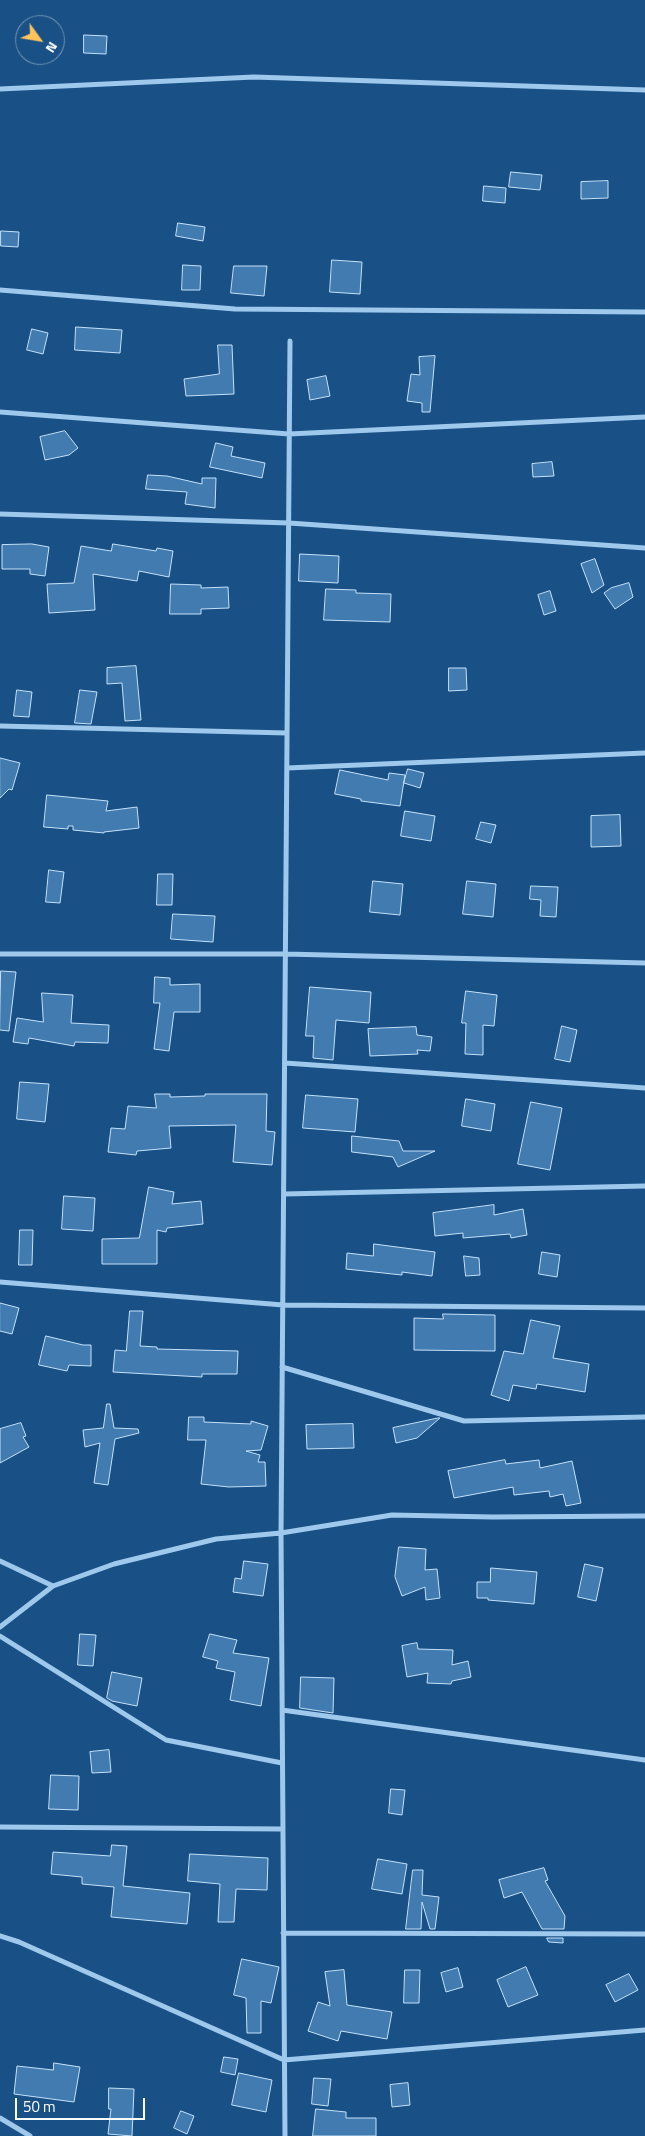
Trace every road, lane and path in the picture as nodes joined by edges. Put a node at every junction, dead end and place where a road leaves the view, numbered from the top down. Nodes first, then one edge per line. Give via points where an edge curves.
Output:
1 (0, 89) edge
2 (645, 90) edge
3 (0, 290) edge
4 (645, 312) edge
5 (290, 341) dead end
6 (0, 412) edge
7 (645, 417) edge
8 (289, 434) junction
9 (0, 514) edge
10 (289, 523) junction
11 (645, 548) edge
12 (0, 726) edge
13 (287, 733) junction
14 (645, 753) edge
15 (287, 768) junction
16 (0, 954) edge
17 (286, 954) junction
18 (645, 963) edge
19 (285, 1063) junction
20 (645, 1088) edge
21 (645, 1186) edge
22 (284, 1194) junction
23 (0, 1282) edge
24 (283, 1304) junction
25 (645, 1308) edge
26 (282, 1367) junction
27 (645, 1417) edge
28 (645, 1516) edge
29 (281, 1532) junction
30 (0, 1561) edge
31 (53, 1586) junction
32 (0, 1626) edge
33 (0, 1636) edge
34 (282, 1710) junction
35 (645, 1760) edge
36 (282, 1763) junction
37 (0, 1827) edge
38 (283, 1829) junction
39 (284, 1933) junction
40 (645, 1934) edge
41 (0, 1936) edge
42 (645, 2030) edge
43 (284, 2060) junction
44 (0, 2118) edge
45 (30, 2136) edge
46 (285, 2136) edge

1 - 2 street via 254,77
3 - 4 street via 235,309
5 - 8 street
6 - 8 street
7 - 8 street
8 - 10 street
9 - 10 street
10 - 11 street
10 - 13 street
12 - 13 street
13 - 15 street
14 - 15 street
15 - 17 street
16 - 17 street
17 - 18 street
17 - 19 street
19 - 20 street
19 - 22 street
21 - 22 street
22 - 24 street
23 - 24 street
24 - 25 street
24 - 26 street
26 - 27 street via 464,1421
26 - 29 street
28 - 29 street via 492,1518 392,1515
29 - 31 street via 216,1539 114,1564
29 - 34 street
30 - 31 street
31 - 32 street
33 - 36 street via 166,1740
34 - 35 street
34 - 36 street
36 - 38 street
37 - 38 street
38 - 39 street
39 - 40 street
39 - 43 street
41 - 43 street
42 - 43 street
43 - 46 street
44 - 45 street

